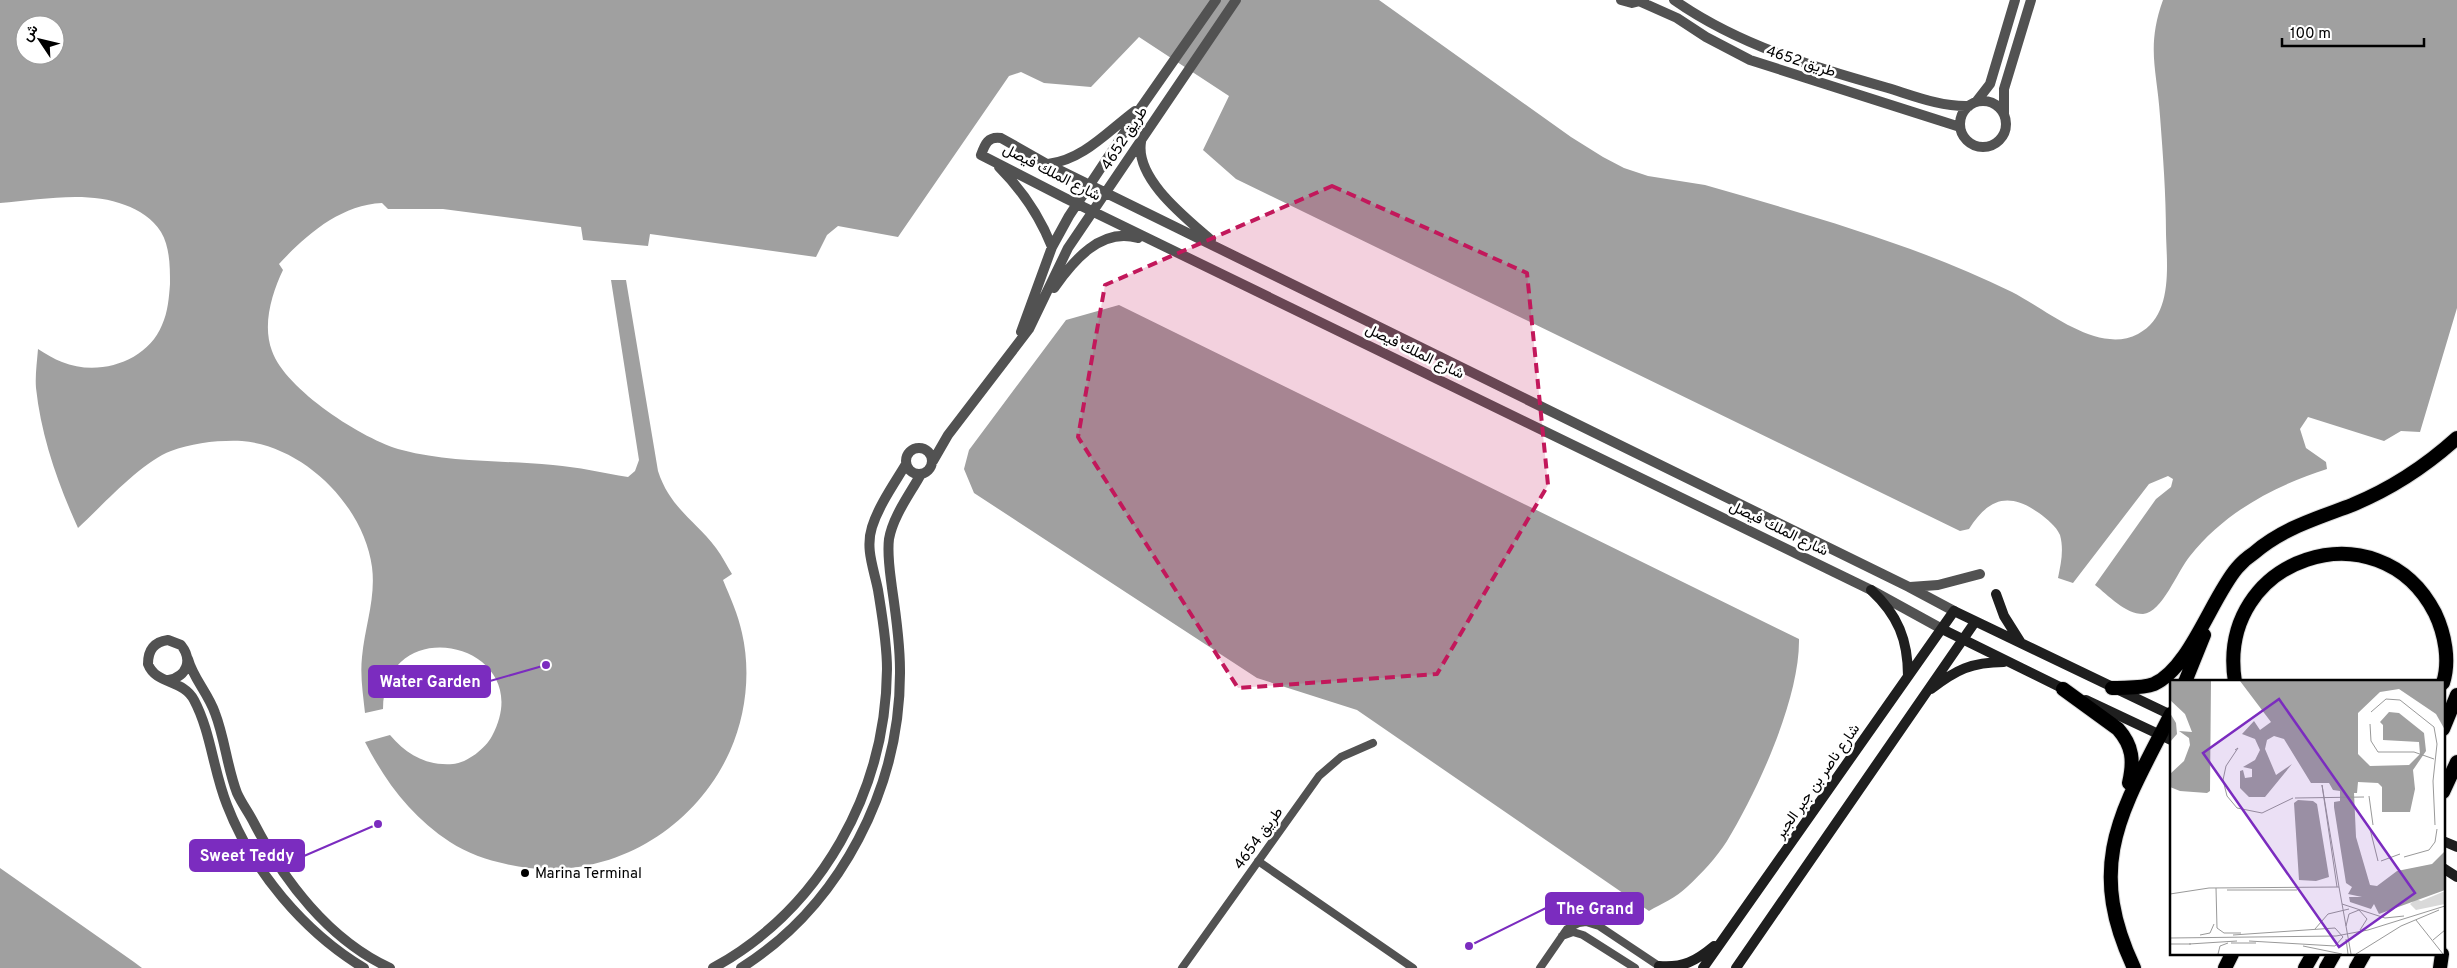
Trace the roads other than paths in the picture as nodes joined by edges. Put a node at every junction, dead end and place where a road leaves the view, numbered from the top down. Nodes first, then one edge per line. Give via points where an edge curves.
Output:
1 (1216, 0) edge
2 (1236, 0) edge
3 (1621, 0) edge
4 (1674, 0) edge
5 (2016, 0) edge
6 (2031, 0) edge
7 (1643, 1) edge
8 (1972, 104) junction
9 (1142, 106) junction
10 (2004, 113) junction
11 (1960, 127) junction
12 (1141, 139) junction
13 (991, 160) junction
14 (1047, 164) junction
15 (1090, 185) junction
16 (1106, 192) junction
17 (1078, 204) junction
18 (1092, 211) junction
19 (1158, 245) junction
20 (1052, 247) junction
21 (1223, 250) junction
22 (1044, 300) junction
23 (1014, 349) junction
24 (948, 435) junction
25 (2457, 438) edge
26 (926, 449) junction
27 (933, 461) junction
28 (906, 464) junction
29 (921, 474) junction
30 (1980, 574) dead end
31 (1909, 587) junction
32 (1871, 590) junction
33 (2222, 593) junction
34 (1996, 594) dead end
35 (1954, 611) junction
36 (1975, 622) junction
37 (1942, 628) junction
38 (1962, 640) junction
39 (2023, 646) junction
40 (188, 657) junction
41 (2008, 662) junction
42 (1908, 676) junction
43 (169, 680) junction
44 (2185, 680) edge
45 (2235, 680) edge
46 (2443, 680) edge
47 (2112, 688) junction
48 (2063, 689) junction
49 (1924, 694) junction
50 (2457, 696) edge
51 (2170, 715) edge
52 (2170, 719) edge
53 (2444, 727) edge
54 (2165, 738) edge
55 (1372, 743) dead end
56 (2457, 762) edge
57 (2444, 790) edge
58 (2120, 816) junction
59 (2444, 840) edge
60 (2457, 847) edge
61 (1258, 861) junction
62 (2444, 869) edge
63 (2457, 875) edge
64 (1562, 936) junction
65 (1725, 938) junction
66 (2231, 956) edge
67 (2312, 956) edge
68 (2333, 956) edge
69 (2363, 956) edge
70 (1661, 967) edge
71 (364, 968) edge
72 (390, 968) edge
73 (713, 968) edge
74 (741, 968) edge
75 (1182, 968) edge
76 (1414, 968) edge
77 (1540, 968) edge
78 (1635, 968) edge
79 (1703, 968) edge
80 (1736, 968) edge
81 (2134, 968) edge
82 (2225, 968) edge
83 (2305, 968) edge
84 (2326, 968) edge
85 (2356, 968) edge

1 - 9 street, طريق 4652
2 - 12 street, طريق 4652
3 - 7 street, طريق 4652
4 - 8 street, طريق 4652 via 1735,36 1839,75 1934,102
5 - 8 street via 1990,84
6 - 10 street via 2004,89
7 - 11 street, طريق 4652 via 1750,60
8 - 10 street via 1991,102
8 - 11 street via 1961,119
9 - 14 street via 1080,153 1070,159
9 - 15 street, طريق 4652
10 - 11 street via 2006,122 2002,138 1988,148 1968,143
12 - 16 street, طريق 4652
12 - 21 street via 1139,152 1142,162 1160,190 1177,210
13 - 14 street, شارع الملك فيصل via 981,155 986,142 995,137
13 - 17 street, شارع الملك فيصل
13 - 20 street via 1026,199
14 - 15 street, شارع الملك فيصل
15 - 16 street, شارع الملك فيصل
15 - 17 street, طريق 4652
16 - 18 street, طريق 4652
16 - 21 street, شارع الملك فيصل
17 - 18 street, شارع الملك فيصل
17 - 20 street, طريق 4652
18 - 19 street, شارع الملك فيصل
18 - 22 street, طريق 4652 via 1068,248
19 - 22 street via 1130,236 1115,236 1094,244 1078,258
19 - 32 street, شارع الملك فيصل
20 - 23 street, طريق 4652
21 - 31 street, شارع الملك فيصل
22 - 23 street, طريق 4652
23 - 24 street, طريق 4652
24 - 26 street
24 - 27 street
25 - 33 highway via 2431,462 2396,483 2354,504 2296,525 2255,551 2237,568
26 - 27 street
26 - 28 street via 918,447 911,450
27 - 29 street via 928,471
28 - 29 street via 910,471
28 - 73 street via 872,527 869,547 871,568 878,588 887,667 881,734 868,782 842,840 815,880 781,918 742,950
29 - 74 street via 896,519 890,539 889,562 900,670 896,735 881,788 855,845 820,899 768,950
30 - 31 street via 1945,584
31 - 35 street, شارع الملك فيصل
32 - 37 street, شارع الملك فيصل
32 - 42 main road via 1897,619 1904,637
33 - 44 highway
33 - 47 highway via 2170,672 2154,684
34 - 39 main road via 2010,627
35 - 36 main road, شارع الملك فيصل
35 - 37 main road, شارع ناصر بن جبر الجبر
36 - 38 main road
36 - 39 main road, شارع الملك فيصل
37 - 38 main road, شارع الملك فيصل
37 - 42 main road, شارع ناصر بن جبر الجبر
38 - 41 main road, شارع الملك فيصل
38 - 49 main road
39 - 47 main road, شارع الملك فيصل
40 - 43 street via 183,673
40 - 43 street via 185,649 175,641 168,640 150,650 148,664 155,676
40 - 72 street via 191,670 216,714 238,794 264,846 302,898 326,923
41 - 48 main road, شارع الملك فيصل
41 - 49 main road via 1972,665 1954,672
42 - 65 main road, شارع ناصر بن جبر الجبر
43 - 71 street via 192,697 200,711 227,804 251,853 307,924
45 - 46 highway via 2234,640 2241,616 2254,596 2271,578 2291,565 2314,557 2339,554 2364,557 2388,566 2410,580 2428,600 2440,624 2446,651
47 - 51 main road, شارع الملك فيصل
48 - 54 main road, شارع الملك فيصل
48 - 58 highway via 2118,729 2128,742 2133,766
49 - 80 main road
50 - 53 highway
52 - 54 highway
54 - 58 highway via 2133,785
55 - 61 street, طريق 4654 via 1351,751 1326,769
56 - 57 highway
58 - 81 highway via 2111,852 2111,892 2120,933
59 - 60 main road
61 - 75 street, طريق 4654
61 - 76 street
62 - 63 main road
64 - 70 street via 1579,922 1593,923
64 - 77 street
64 - 78 street via 1573,932 1583,935
65 - 70 main road via 1690,964
65 - 79 main road, شارع ناصر بن جبر الجبر
66 - 82 highway
67 - 83 highway
68 - 84 highway
69 - 85 highway

